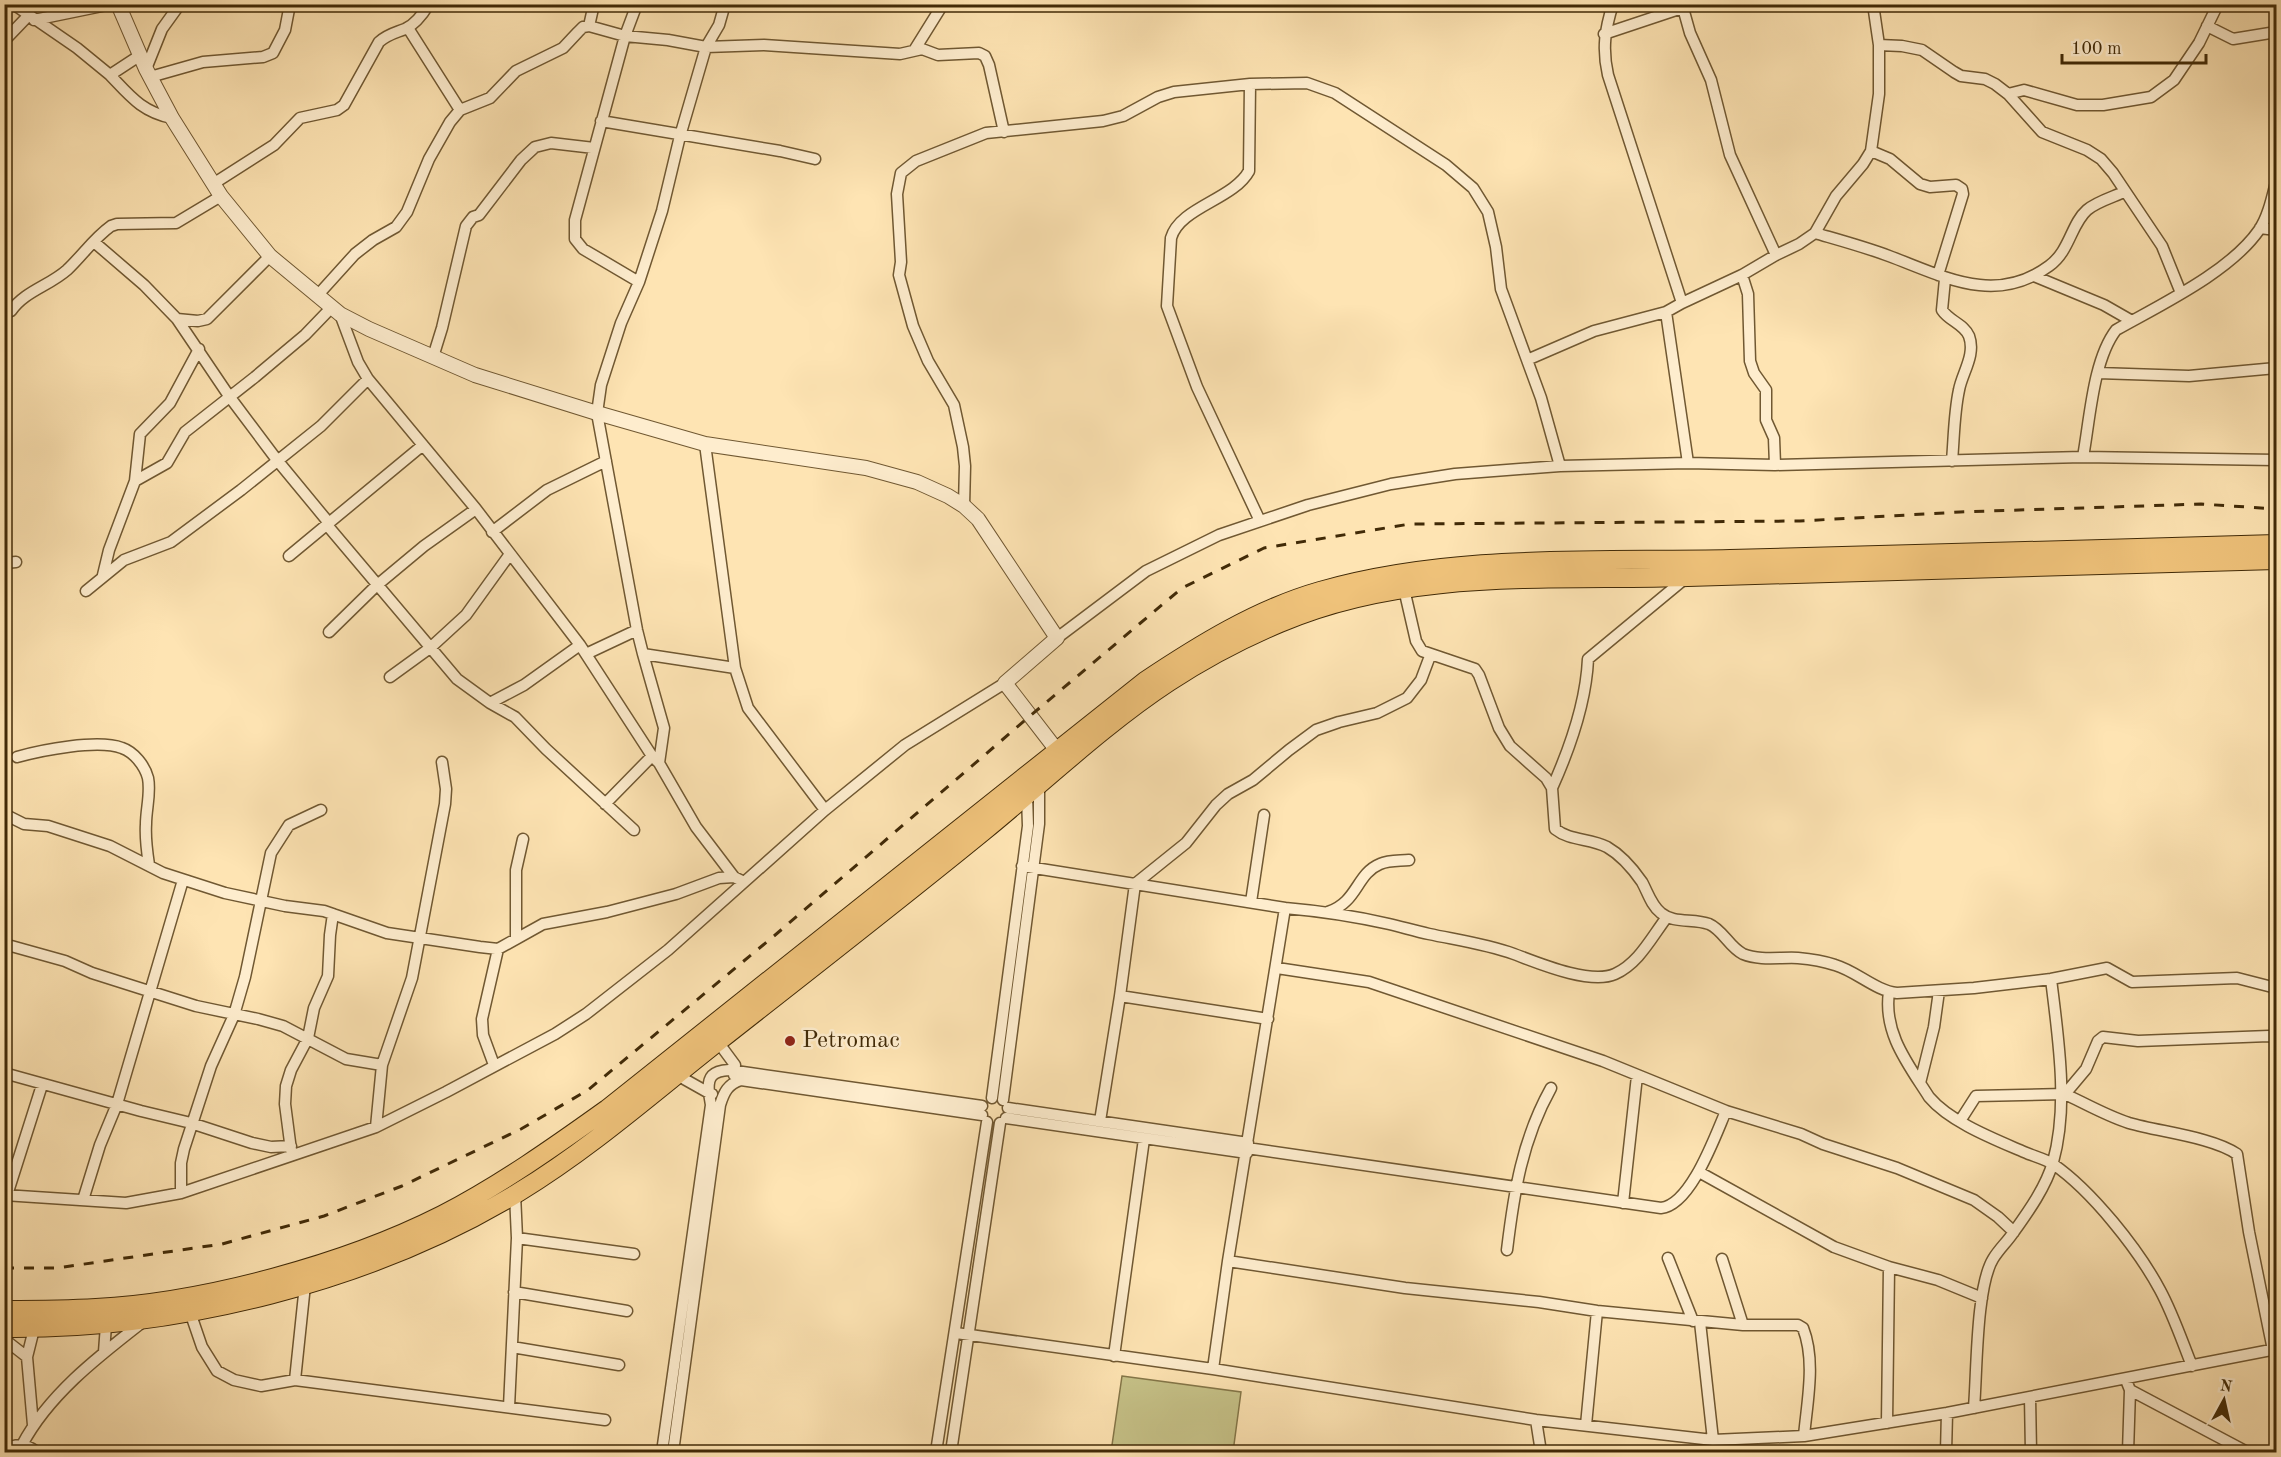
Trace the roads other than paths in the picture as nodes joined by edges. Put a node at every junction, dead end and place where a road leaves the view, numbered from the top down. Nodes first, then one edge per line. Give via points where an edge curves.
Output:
1 (13, 4) edge
2 (112, 4) edge
3 (118, 4) edge
4 (180, 4) edge
5 (290, 4) edge
6 (429, 4) edge
7 (594, 4) edge
8 (637, 4) edge
9 (725, 4) edge
10 (944, 4) edge
11 (1612, 4) edge
12 (1873, 4) edge
13 (2218, 4) edge
14 (1689, 6) edge
15 (31, 18) junction
16 (588, 26) junction
17 (2207, 26) junction
18 (408, 28) junction
19 (2277, 32) edge
20 (1604, 34) junction
21 (625, 36) junction
22 (4, 41) edge
23 (1879, 45) junction
24 (706, 47) junction
25 (915, 49) junction
26 (145, 67) junction
27 (110, 75) junction
28 (1250, 84) junction
29 (2008, 94) junction
30 (460, 110) junction
31 (172, 118) junction
32 (601, 121) junction
33 (1004, 132) junction
34 (680, 135) junction
35 (594, 148) junction
36 (1871, 151) junction
37 (815, 159) dead end
38 (2277, 182) edge
39 (217, 190) junction
40 (2124, 192) junction
41 (2260, 228) junction
42 (2277, 230) edge
43 (1815, 233) junction
44 (94, 242) junction
45 (1776, 255) junction
46 (270, 256) junction
47 (1742, 276) junction
48 (2034, 276) junction
49 (1942, 277) junction
50 (639, 282) junction
51 (2181, 293) junction
52 (317, 296) junction
53 (1682, 303) junction
54 (11, 311) dead end
55 (336, 311) junction
56 (1666, 312) junction
57 (177, 319) junction
58 (2132, 321) junction
59 (199, 349) junction
60 (433, 357) junction
61 (1527, 360) junction
62 (2277, 368) edge
63 (2098, 373) junction
64 (368, 379) junction
65 (229, 396) junction
66 (597, 413) junction
67 (705, 444) junction
68 (423, 445) junction
69 (2084, 457) junction
70 (277, 460) junction
71 (2277, 460) edge
72 (606, 461) junction
73 (1952, 461) junction
74 (1688, 462) junction
75 (1775, 465) junction
76 (1560, 466) junction
77 (135, 481) junction
78 (964, 506) junction
79 (476, 509) junction
80 (1260, 521) junction
81 (328, 524) junction
82 (492, 532) junction
83 (2277, 544) edge
84 (510, 554) junction
85 (289, 556) dead end
86 (2277, 560) edge
87 (103, 575) junction
88 (1687, 577) junction
89 (376, 586) junction
90 (1404, 589) junction
91 (86, 591) dead end
92 (637, 630) junction
93 (329, 632) dead end
94 (1056, 638) junction
95 (430, 648) junction
96 (583, 650) junction
97 (644, 654) junction
98 (1430, 656) junction
99 (735, 668) junction
100 (390, 677) dead end
101 (1005, 683) junction
102 (490, 703) junction
103 (17, 757) dead end
104 (1062, 757) junction
105 (656, 760) junction
106 (442, 762) dead end
107 (1552, 788) junction
108 (1033, 791) junction
109 (605, 804) junction
110 (321, 810) dead end
111 (825, 810) junction
112 (4, 814) edge
113 (1264, 815) dead end
114 (634, 830) dead end
115 (523, 839) dead end
116 (1409, 861) dead end
117 (149, 865) junction
118 (1022, 866) junction
119 (1034, 868) junction
120 (739, 879) junction
121 (183, 880) junction
122 (1135, 884) junction
123 (260, 901) junction
124 (1251, 902) junction
125 (1285, 908) junction
126 (1327, 912) junction
127 (333, 914) junction
128 (1667, 917) junction
129 (418, 938) junction
130 (516, 939) junction
131 (4, 944) edge
132 (498, 948) junction
133 (1277, 968) junction
134 (2051, 979) junction
135 (2277, 988) edge
136 (1939, 991) junction
137 (150, 992) junction
138 (1888, 992) junction
139 (1120, 996) junction
140 (234, 1015) junction
141 (1268, 1019) junction
142 (308, 1038) junction
143 (2277, 1039) edge
144 (718, 1042) junction
145 (382, 1065) junction
146 (494, 1065) junction
147 (735, 1071) junction
148 (4, 1073) edge
149 (677, 1075) junction
150 (1637, 1076) junction
151 (732, 1083) junction
152 (1920, 1083) junction
153 (42, 1085) junction
154 (1551, 1088) dead end
155 (709, 1093) junction
156 (723, 1093) junction
157 (2063, 1095) junction
158 (117, 1104) junction
159 (1002, 1109) junction
160 (1726, 1111) junction
161 (983, 1115) junction
162 (1960, 1120) junction
163 (1100, 1121) junction
164 (191, 1123) junction
165 (376, 1127) junction
166 (1144, 1139) junction
167 (1247, 1148) junction
168 (291, 1151) junction
169 (2053, 1164) junction
170 (1699, 1172) junction
171 (1515, 1188) junction
172 (181, 1193) junction
173 (515, 1194) junction
174 (6, 1195) edge
175 (82, 1200) junction
176 (1623, 1203) junction
177 (2014, 1232) junction
178 (517, 1238) junction
179 (1507, 1250) dead end
180 (634, 1254) dead end
181 (1668, 1258) dead end
182 (1722, 1259) dead end
183 (1228, 1261) junction
184 (1888, 1267) junction
185 (305, 1285) junction
186 (514, 1292) junction
187 (1982, 1298) junction
188 (4, 1310) edge
189 (190, 1311) junction
190 (627, 1311) dead end
191 (1597, 1311) junction
192 (144, 1320) junction
193 (1696, 1321) junction
194 (106, 1325) junction
195 (1743, 1325) junction
196 (4, 1328) edge
197 (34, 1329) junction
198 (956, 1333) junction
199 (970, 1335) junction
200 (4, 1339) edge
201 (512, 1347) junction
202 (2275, 1349) edge
203 (104, 1352) junction
204 (1114, 1356) junction
205 (27, 1357) junction
206 (619, 1365) dead end
207 (2192, 1366) junction
208 (1213, 1369) junction
209 (295, 1380) junction
210 (2128, 1385) junction
211 (2030, 1397) junction
212 (509, 1407) junction
213 (1974, 1408) junction
214 (1947, 1413) junction
215 (605, 1420) dead end
216 (1536, 1420) junction
217 (1887, 1423) junction
218 (33, 1425) junction
219 (1586, 1425) junction
220 (671, 1426) junction
221 (1804, 1436) junction
222 (1713, 1440) junction
223 (22, 1445) junction
224 (4, 1450) edge
225 (37, 1452) edge
226 (662, 1452) edge
227 (673, 1452) edge
228 (936, 1452) edge
229 (951, 1452) edge
230 (1541, 1452) edge
231 (1946, 1452) edge
232 (2031, 1452) edge
233 (2128, 1452) edge
234 (2244, 1452) edge

1 - 15 street
2 - 15 street
3 - 26 street
4 - 26 street via 162,29
5 - 26 street via 285,30 273,53
6 - 18 street
7 - 16 street
8 - 21 street
9 - 24 street
10 - 25 street
11 - 20 street
12 - 23 street
13 - 17 street
14 - 20 street
14 - 45 street via 1690,33 1711,80 1731,155
15 - 22 street
15 - 27 street
16 - 21 street
16 - 30 street via 563,48 516,71 490,98
17 - 19 street via 2233,39
17 - 29 street via 2174,80 2151,97 2077,105 2024,90
18 - 30 street
18 - 39 street via 388,34 379,42 344,105 331,112 300,118 274,146
20 - 53 street via 1608,75
21 - 24 street
21 - 32 street
23 - 29 street via 1922,50 1961,76 1985,79
23 - 36 street via 1879,94
24 - 25 street via 765,45 900,54
24 - 34 street
25 - 33 street via 938,56 985,56
26 - 27 street
26 - 31 street
27 - 31 street via 134,101 149,111
28 - 33 street via 1174,92 1103,121
28 - 61 street via 1307,83 1335,93 1446,165 1473,188 1488,212 1501,289
28 - 80 street via 1249,171 1235,187 1174,229 1167,306 1197,387
29 - 40 street via 2042,132 2101,159
30 - 52 street via 429,159 407,212 396,227 355,254
31 - 39 street
32 - 34 street
32 - 35 street
33 - 78 street via 986,133 916,161 901,173 897,195 902,290 928,362 954,405 965,466
34 - 37 street
34 - 50 street via 662,211
35 - 50 street via 575,220 575,238 583,249
35 - 60 street via 551,143 535,147 466,226
36 - 43 street via 1836,196
36 - 49 street via 1890,159 1920,184 1956,185 1962,189
38 - 41 street
39 - 44 street via 176,223 117,224
39 - 46 street
40 - 48 street via 2088,209 2067,247
40 - 51 street via 2162,246
41 - 42 street
41 - 51 street via 2217,270
43 - 45 street
43 - 49 street via 1888,255
44 - 54 street via 68,269 18,301
44 - 57 street
45 - 47 street
46 - 52 street
46 - 57 street via 207,319
47 - 53 street
47 - 75 street via 1748,294 1750,361 1766,390 1766,420 1774,438
48 - 49 street via 1999,286 1977,286
48 - 58 street
49 - 73 street via 1942,310 1969,336 1970,350 1959,390
50 - 66 street via 621,322 601,385
51 - 58 street
52 - 55 street
53 - 56 street
55 - 60 street
55 - 64 street
55 - 65 street
56 - 61 street via 1594,331
56 - 74 street
57 - 59 street
58 - 63 street via 2108,340
59 - 65 street
59 - 77 street via 170,403 140,434
60 - 66 street via 475,375
61 - 76 street
62 - 63 street via 2189,376
63 - 69 street
64 - 68 street
64 - 70 street via 321,426
65 - 70 street
65 - 77 street via 184,432 167,463
66 - 67 street
66 - 72 street
67 - 78 street via 866,468 917,482
67 - 99 street
68 - 79 street
68 - 81 street
69 - 71 street
69 - 73 street
70 - 81 street
70 - 87 street via 171,542 124,560
72 - 82 street via 547,490
72 - 92 street
73 - 75 street
74 - 75 street
74 - 76 street
76 - 80 street via 1455,474 1390,484
77 - 87 street
78 - 94 street via 978,519
79 - 82 street
79 - 89 street
80 - 94 street via 1219,535 1146,571
81 - 85 street
81 - 89 street
82 - 84 street
83 - 104 highway via 1497,563 1389,576 1319,591 1201,644 1145,681
84 - 95 street via 466,615
84 - 96 street
86 - 88 highway
87 - 91 street
88 - 90 highway via 1491,579
88 - 107 street via 1588,659 1587,681 1573,736
89 - 93 street
89 - 95 street
90 - 98 street via 1416,641
90 - 104 highway via 1348,600 1288,619 1249,637 1165,685
92 - 96 street
92 - 97 street
94 - 101 street
95 - 100 street
95 - 102 street via 457,680
96 - 102 street
96 - 105 street
97 - 99 street
97 - 105 street via 664,728
98 - 107 street via 1475,669 1510,746
98 - 122 street via 1421,680 1407,698 1377,713 1317,730 1253,780 1228,794 1186,843
99 - 111 street via 748,708
101 - 104 street
101 - 111 street via 905,745
102 - 109 street via 515,717
103 - 117 street via 42,750 109,746 134,755 148,777 145,836
104 - 108 highway
104 - 188 highway via 607,1109 520,1169 442,1215 334,1259 248,1283 174,1299 98,1308
105 - 109 street
105 - 120 street via 696,827
106 - 129 street via 445,804
107 - 128 street via 1555,829 1608,847 1631,867 1651,901
108 - 118 street
108 - 119 street via 1039,824
108 - 144 highway
109 - 114 street
110 - 123 street via 289,825 280,836 271,853
111 - 120 street
112 - 117 street via 24,824 48,826 110,846
113 - 124 street
115 - 130 street via 516,870
116 - 126 street via 1379,864 1369,871 1345,904
117 - 121 street
118 - 119 street
118 - 159 street
119 - 122 street
119 - 159 street
120 - 130 street via 719,878 606,912 550,921
120 - 146 street via 668,950 586,1014
121 - 123 street
121 - 137 street
122 - 124 street
122 - 139 street
123 - 127 street
123 - 140 street
124 - 125 street
125 - 126 street
125 - 133 street
126 - 128 street via 1472,942 1541,965 1604,977 1636,961
127 - 129 street via 387,933
127 - 142 street via 328,976 314,1008
128 - 138 street via 1719,929 1724,939 1743,954 1833,964 1854,971
129 - 132 street
129 - 145 street via 412,978
130 - 132 street
131 - 137 street
132 - 146 street via 482,1019 483,1035
133 - 141 street
133 - 150 street via 1369,982 1592,1057
134 - 135 street via 2107,968 2132,982 2218,977
134 - 136 street
134 - 157 street
136 - 138 street
136 - 152 street via 1935,1027
137 - 140 street
137 - 158 street
138 - 152 street via 1892,1038
139 - 141 street
139 - 163 street
140 - 142 street via 283,1026
140 - 164 street
141 - 167 street
142 - 145 street via 345,1059
142 - 168 street via 286,1086
143 - 157 street via 2269,1036 2138,1041 2103,1037 2086,1069
144 - 147 street via 730,1056
144 - 149 highway
145 - 165 street
146 - 165 street
147 - 151 street
147 - 155 street via 718,1071 711,1076
147 - 161 street
148 - 153 street
149 - 155 street
149 - 173 highway via 617,1125
150 - 160 street
150 - 176 street
151 - 156 street
151 - 161 street via 741,1080
152 - 162 street via 1935,1105
153 - 158 street
153 - 174 street
154 - 171 street via 1531,1128
155 - 156 street
155 - 220 street via 711,1105
156 - 220 street
157 - 162 street via 1976,1096
157 - 169 street
157 - 202 street via 2127,1122 2237,1154 2249,1232
158 - 164 street
158 - 175 street
159 - 161 street
159 - 161 street via 996,1125
159 - 163 street
159 - 166 street
159 - 199 street
160 - 170 street
160 - 177 street via 1897,1168 1974,1200
161 - 198 street
162 - 169 street
163 - 167 street
164 - 168 street
164 - 172 street via 181,1163
165 - 168 street
166 - 167 street
166 - 204 street
167 - 171 street
167 - 183 street
168 - 172 street
169 - 177 street via 2047,1181
169 - 207 street via 2086,1192 2134,1249 2161,1291
170 - 176 street via 1668,1207
170 - 184 street via 1834,1247
171 - 176 street
171 - 179 street
172 - 175 street via 126,1203
173 - 178 street
173 - 185 highway via 398,1252
174 - 175 street
177 - 187 street via 1992,1259
178 - 180 street
178 - 186 street
181 - 193 street
182 - 195 street
183 - 191 street
183 - 208 street
184 - 187 street via 1938,1280
184 - 217 street
185 - 189 highway
185 - 209 street
186 - 190 street
186 - 201 street
187 - 213 street
189 - 192 highway
189 - 209 street via 202,1347 217,1371 234,1380 261,1386
191 - 193 street
191 - 219 street
192 - 194 highway
192 - 203 street
193 - 195 street
193 - 222 street
194 - 197 highway
194 - 203 street
195 - 221 street via 1803,1328 1810,1363
196 - 197 highway
197 - 205 street
198 - 199 street
198 - 228 street
199 - 204 street
199 - 229 street
200 - 205 street
201 - 206 street
201 - 212 street
202 - 207 street
203 - 218 street via 57,1396
204 - 208 street
205 - 218 street
207 - 210 street
208 - 216 street
209 - 212 street
210 - 211 street
210 - 233 street
210 - 234 street
211 - 213 street
211 - 232 street
212 - 215 street
213 - 214 street
214 - 217 street
214 - 231 street
216 - 219 street
216 - 230 street
217 - 221 street
218 - 223 street
219 - 222 street
220 - 226 street
220 - 227 street
221 - 222 street
223 - 224 street
223 - 225 street

